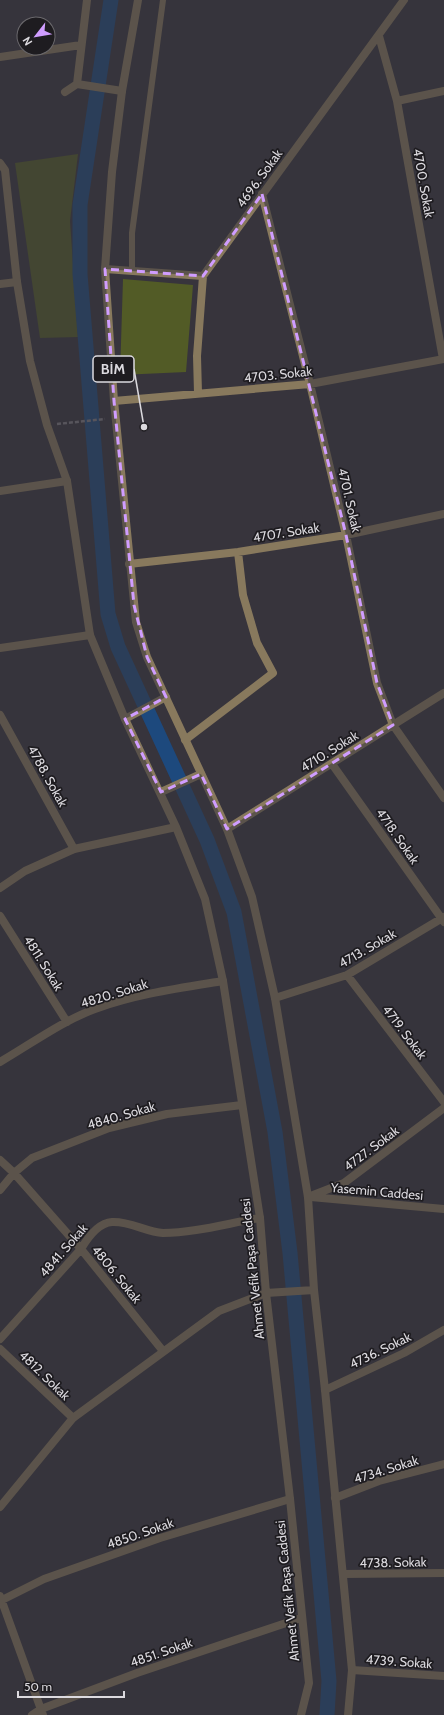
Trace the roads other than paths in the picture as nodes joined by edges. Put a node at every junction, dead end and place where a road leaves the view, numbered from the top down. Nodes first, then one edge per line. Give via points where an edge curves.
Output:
1 (88, 0) edge
2 (138, 0) edge
3 (163, 0) edge
4 (404, 0) edge
5 (379, 36) junction
6 (81, 45) junction
7 (0, 57) edge
8 (77, 84) junction
9 (122, 91) junction
10 (444, 91) edge
11 (65, 92) dead end
12 (397, 101) junction
13 (0, 163) edge
14 (262, 194) junction
15 (105, 269) junction
16 (132, 271) junction
17 (203, 276) junction
18 (17, 282) junction
19 (0, 284) edge
20 (443, 359) edge
21 (310, 384) junction
22 (198, 393) junction
23 (114, 401) junction
24 (67, 480) junction
25 (0, 492) edge
26 (444, 514) edge
27 (346, 535) junction
28 (238, 552) junction
29 (129, 564) junction
30 (90, 635) junction
31 (0, 648) edge
32 (444, 692) edge
33 (166, 697) junction
34 (0, 715) edge
35 (125, 718) junction
36 (393, 725) junction
37 (186, 740) junction
38 (332, 764) junction
39 (201, 774) junction
40 (161, 792) junction
41 (444, 798) edge
42 (176, 827) junction
43 (228, 829) junction
44 (74, 849) junction
45 (0, 888) edge
46 (0, 916) edge
47 (443, 919) edge
48 (347, 975) junction
49 (223, 980) junction
50 (275, 998) junction
51 (67, 1022) junction
52 (0, 1062) edge
53 (444, 1102) edge
54 (242, 1105) junction
55 (444, 1108) edge
56 (0, 1160) edge
57 (14, 1173) junction
58 (0, 1190) edge
59 (308, 1197) junction
60 (444, 1208) edge
61 (260, 1218) junction
62 (81, 1249) junction
63 (310, 1290) junction
64 (270, 1292) junction
65 (444, 1330) edge
66 (0, 1340) edge
67 (0, 1349) edge
68 (163, 1351) junction
69 (325, 1390) junction
70 (73, 1418) junction
71 (444, 1464) edge
72 (335, 1498) junction
73 (290, 1499) junction
74 (0, 1507) edge
75 (444, 1573) edge
76 (343, 1574) junction
77 (1, 1598) edge
78 (301, 1618) junction
79 (352, 1670) junction
80 (444, 1676) edge
81 (42, 1712) edge
82 (32, 1715) edge
83 (301, 1715) edge
84 (348, 1715) edge

1 - 6 street
2 - 9 street
3 - 16 lane via 132,233
4 - 5 street, 4696. Sokak
5 - 12 street, 4700. Sokak
5 - 14 street, 4696. Sokak
6 - 7 street
6 - 8 street
8 - 9 street
8 - 11 street
9 - 15 street via 112,172
10 - 12 street
12 - 20 street, 4700. Sokak
13 - 18 street, Ahmet Vefik Paşa Caddesi via 5,170
14 - 17 street, 4696. Sokak
14 - 21 street, 4701. Sokak
15 - 16 street
15 - 23 street
16 - 17 street
17 - 22 street via 197,356
18 - 19 street
18 - 24 street, Ahmet Vefik Paşa Caddesi via 30,361 47,425
20 - 21 street, 4703. Sokak
21 - 22 street, 4703. Sokak
21 - 27 street, 4701. Sokak
22 - 23 street, 4703. Sokak
23 - 29 street
24 - 25 street
24 - 30 street, Ahmet Vefik Paşa Caddesi
26 - 27 street, 4707. Sokak
27 - 28 street, 4707. Sokak
27 - 36 street, 4701. Sokak via 377,684
28 - 29 street, 4707. Sokak
28 - 37 street via 243,595 257,643 273,673
29 - 33 street via 136,622 147,657
30 - 31 street
30 - 35 street, Ahmet Vefik Paşa Caddesi
32 - 36 street, 4710. Sokak
33 - 35 street
33 - 37 street
34 - 44 street, 4788. Sokak
35 - 40 street, Ahmet Vefik Paşa Caddesi
36 - 38 street, 4710. Sokak
36 - 41 street, 4701. Sokak
37 - 39 street
38 - 43 street, 4710. Sokak
38 - 47 street, 4718. Sokak
39 - 40 street
39 - 43 street
40 - 42 street, Ahmet Vefik Paşa Caddesi
42 - 44 street
42 - 49 street, Ahmet Vefik Paşa Caddesi via 205,899
43 - 50 street via 252,897
44 - 45 street via 25,871
46 - 51 street, 4811. Sokak
47 - 48 street, 4713. Sokak
48 - 50 street, 4713. Sokak
48 - 53 street, 4719. Sokak
49 - 51 street, 4820. Sokak via 136,996 95,1009
49 - 54 street, Ahmet Vefik Paşa Caddesi
50 - 59 street
51 - 52 street, 4820. Sokak
54 - 57 street, 4840. Sokak via 167,1114 109,1128 32,1158
54 - 61 street, Ahmet Vefik Paşa Caddesi
55 - 59 street, 4727. Sokak via 344,1183
56 - 57 street, 4806. Sokak
57 - 58 street, 4840. Sokak
57 - 62 street, 4806. Sokak
59 - 60 street, Yasemin Caddesi
59 - 63 street
61 - 62 street, 4841. Sokak via 162,1233 112,1222 103,1224 95,1230
61 - 64 street, Ahmet Vefik Paşa Caddesi
62 - 66 street, 4841. Sokak
62 - 68 street, 4806. Sokak
63 - 64 street
63 - 69 street
64 - 68 street via 220,1311
64 - 73 street, Ahmet Vefik Paşa Caddesi
65 - 69 street, 4736. Sokak via 404,1353
67 - 70 street, 4812. Sokak
68 - 70 street
69 - 72 street
70 - 74 street
71 - 72 street, 4734. Sokak via 379,1481
72 - 76 street
73 - 77 street, 4850. Sokak via 160,1538 51,1576
73 - 78 street, Ahmet Vefik Paşa Caddesi
75 - 76 street, 4738. Sokak
76 - 79 street
77 - 81 street
78 - 81 street, 4851. Sokak via 137,1673
78 - 83 street, Ahmet Vefik Paşa Caddesi via 309,1683
79 - 80 street, 4739. Sokak
79 - 84 street
81 - 82 street, 4851. Sokak

